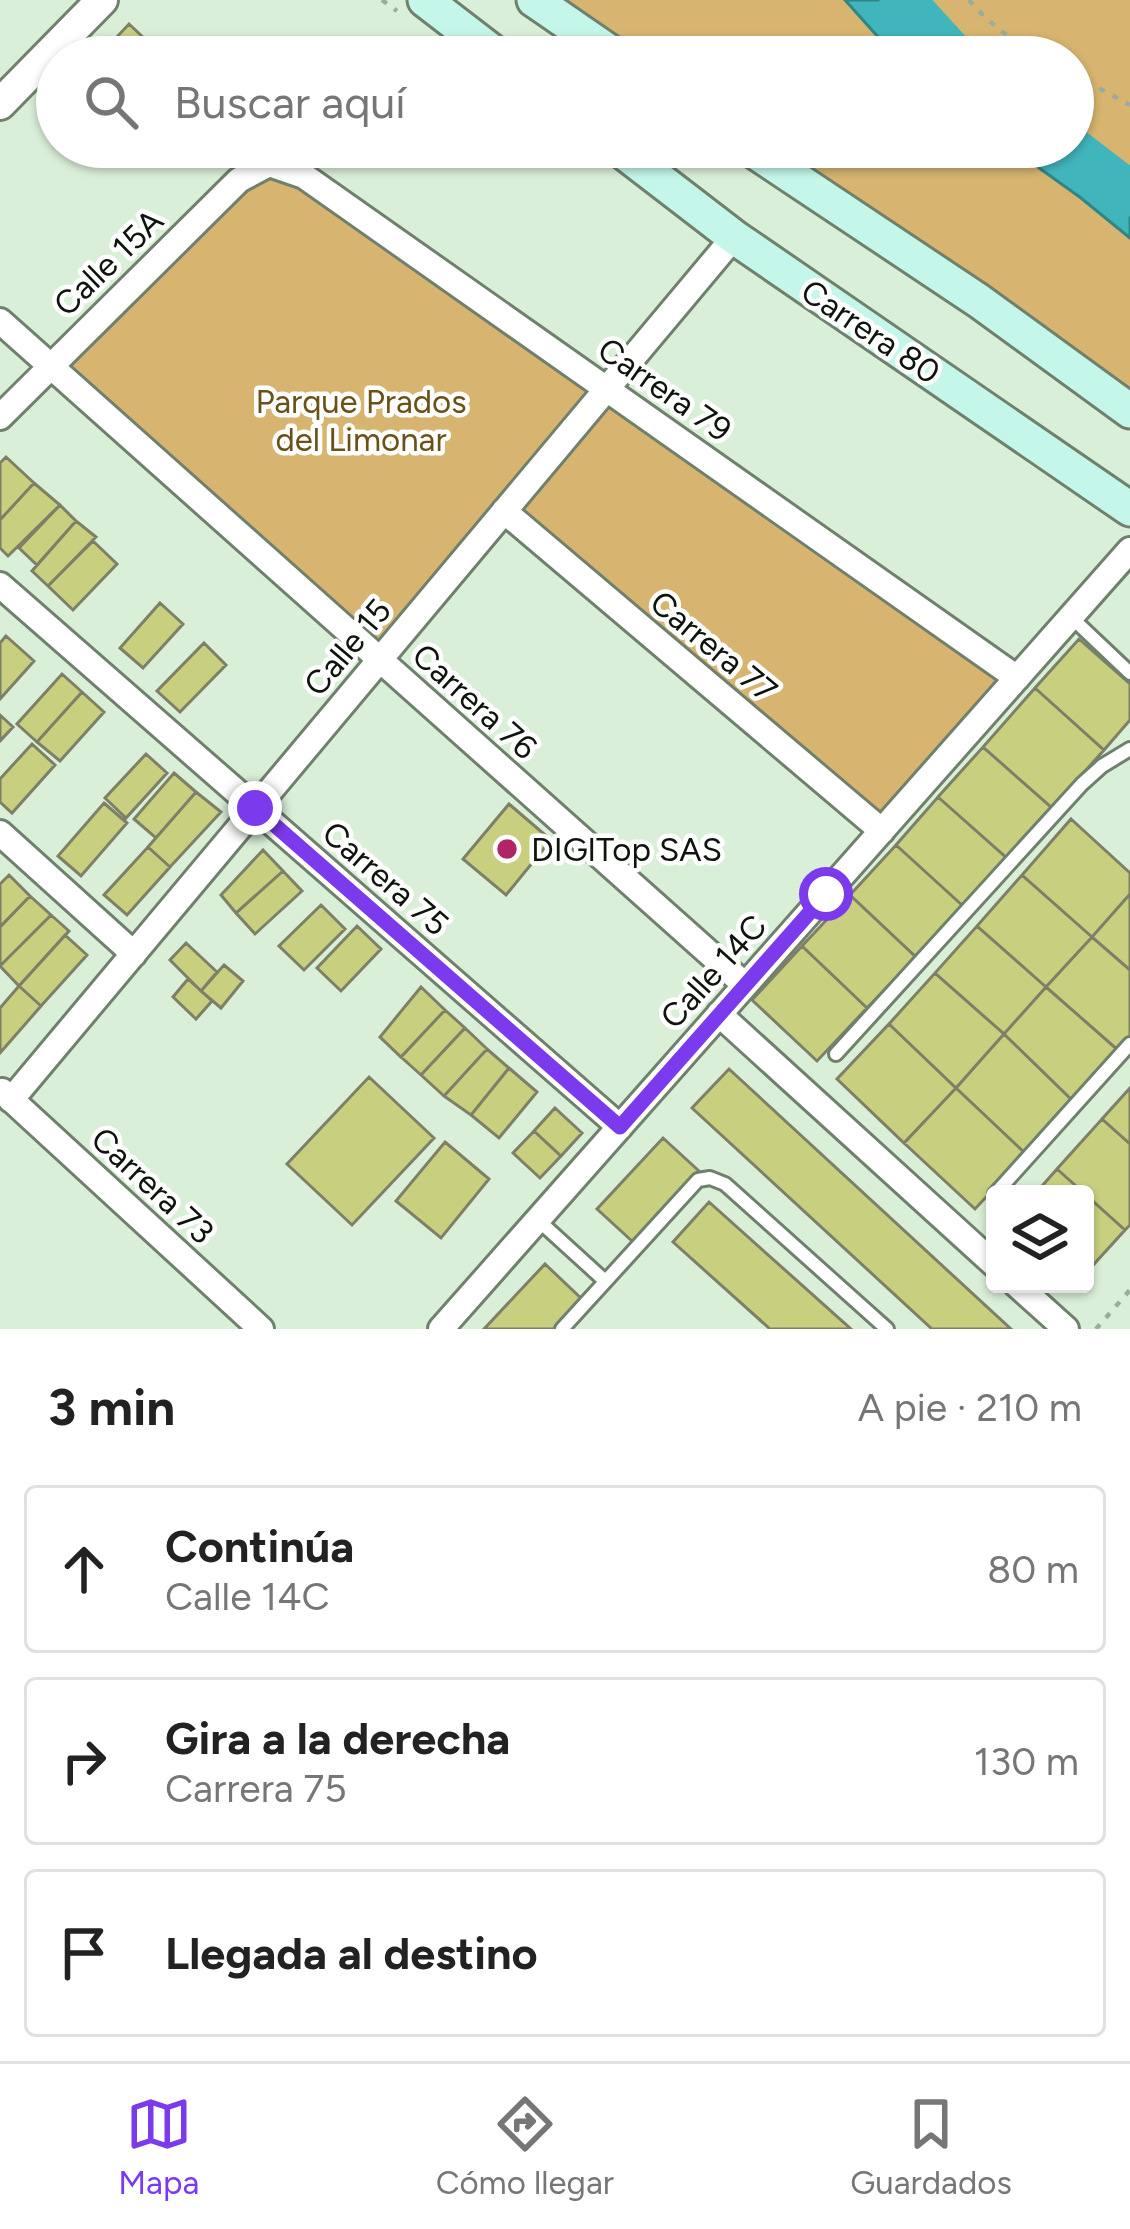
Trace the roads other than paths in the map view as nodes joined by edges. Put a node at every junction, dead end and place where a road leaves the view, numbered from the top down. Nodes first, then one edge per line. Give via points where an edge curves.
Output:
1 (102, 0) edge
2 (425, 0) edge
3 (534, 0) edge
4 (67, 36) edge
5 (472, 36) edge
6 (586, 36) edge
7 (36, 67) edge
8 (0, 104) edge
9 (262, 168) edge
10 (281, 168) edge
11 (644, 168) edge
12 (780, 168) edge
13 (734, 237) junction
14 (0, 322) edge
15 (50, 366) junction
16 (607, 389) junction
17 (1130, 411) edge
18 (0, 417) edge
19 (1130, 509) edge
20 (504, 511) junction
21 (1130, 550) edge
22 (0, 585) edge
23 (1071, 617) junction
24 (380, 660) junction
25 (1130, 673) edge
26 (1017, 678) junction
27 (1130, 749) edge
28 (255, 808) junction
29 (882, 831) junction
30 (0, 832) edge
31 (134, 954) junction
32 (745, 986) junction
33 (719, 1014) junction
34 (1130, 1045) edge
35 (836, 1054) dead end
36 (6, 1095) edge
37 (620, 1127) junction
38 (1003, 1185) edge
39 (538, 1220) junction
40 (986, 1257) edge
41 (604, 1280) junction
42 (1026, 1293) edge
43 (261, 1329) edge
44 (442, 1329) edge
45 (562, 1329) edge
46 (887, 1329) edge
47 (1066, 1329) edge

1 - 4 street
2 - 5 main road
3 - 6 main road
7 - 8 street
9 - 15 street, Calle 15A via 239,180
10 - 16 street, Carrera 79 via 304,176
11 - 13 main road, Carrera 80
12 - 17 main road
13 - 16 street, Calle 15
13 - 19 main road, Carrera 80
14 - 15 street, Carrera 76
15 - 18 street, Calle 15A
15 - 24 street, Carrera 76
16 - 20 street, Calle 15
16 - 26 street, Carrera 79
20 - 24 street, Calle 15
20 - 29 street, Carrera 77
21 - 23 street, Calle 14C
22 - 28 street, Carrera 75
23 - 25 lane
23 - 26 street, Calle 14C
24 - 28 street, Calle 15
24 - 32 street, Carrera 76
26 - 29 street, Calle 14C
27 - 35 lane via 1082,784
28 - 31 street, Calle 15
28 - 37 street, Carrera 75
29 - 32 street, Calle 14C
30 - 31 street
31 - 36 street, Calle 15
32 - 33 street, Calle 14C
33 - 37 street, Calle 14C
33 - 40 street
34 - 38 lane
36 - 43 street, Carrera 73
37 - 39 street, Calle 14C
39 - 41 lane
39 - 44 street, Calle 14C
41 - 45 lane
41 - 46 lane via 698,1180 710,1178
42 - 47 street

